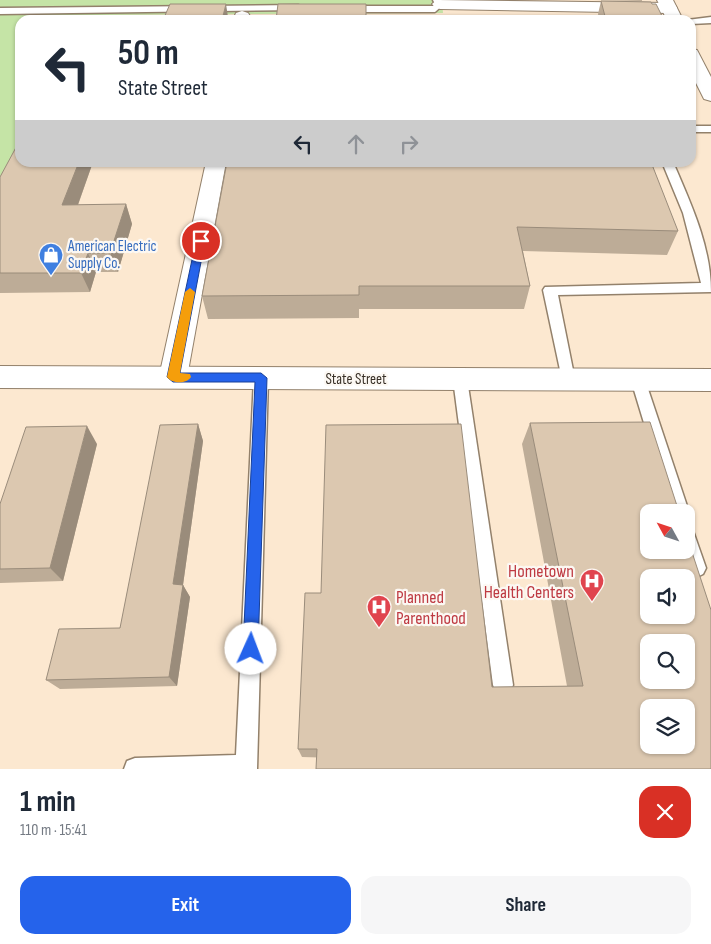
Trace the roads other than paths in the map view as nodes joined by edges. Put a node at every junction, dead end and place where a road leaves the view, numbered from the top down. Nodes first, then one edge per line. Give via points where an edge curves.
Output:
1 (439, 2) edge
2 (307, 8) edge
3 (336, 8) edge
4 (670, 9) edge
5 (0, 11) edge
6 (245, 11) edge
7 (696, 20) edge
8 (711, 20) edge
9 (696, 65) edge
10 (702, 79) edge
11 (711, 95) edge
12 (711, 128) edge
13 (696, 129) edge
14 (215, 167) edge
15 (669, 167) edge
16 (0, 377) edge
17 (173, 377) junction
18 (261, 378) junction
19 (460, 379) junction
20 (568, 380) junction
21 (638, 380) junction
22 (711, 380) edge
23 (677, 504) edge
24 (694, 559) edge
25 (703, 586) edge
26 (503, 686) edge
27 (246, 767) edge
28 (135, 769) edge

1 - 3 lane via 435,9
1 - 4 main road
2 - 6 lane
5 - 6 lane
7 - 8 lane
9 - 10 main road
10 - 11 main road
12 - 13 lane
14 - 17 main road
15 - 20 lane via 689,214 710,288 550,290
16 - 17 main road, State Street
17 - 18 main road, State Street
18 - 19 main road, State Street
18 - 27 lane
19 - 20 main road, State Street
19 - 26 lane
20 - 21 main road, State Street
21 - 22 main road, State Street
21 - 23 lane
24 - 25 lane
27 - 28 lane

